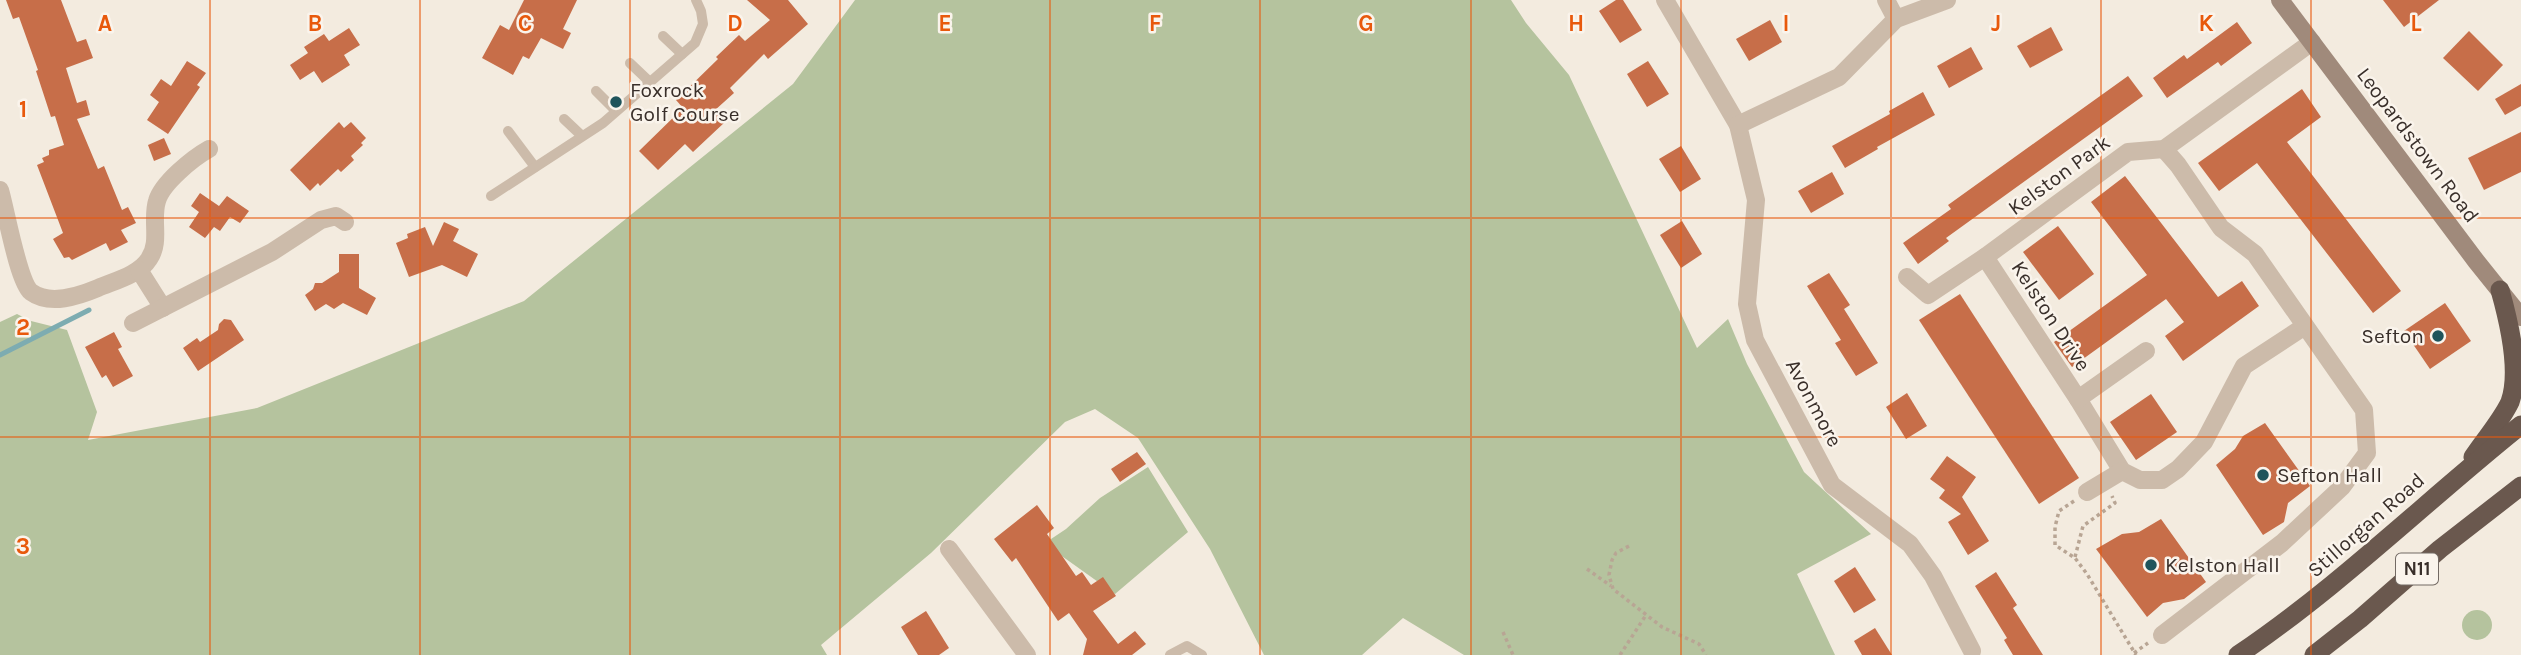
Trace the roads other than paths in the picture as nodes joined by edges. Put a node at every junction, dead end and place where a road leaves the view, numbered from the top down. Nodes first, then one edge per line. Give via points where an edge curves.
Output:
1 (1665, 0) edge
2 (1886, 0) edge
3 (1947, 0) edge
4 (2280, 0) edge
5 (697, 1) edge
6 (1896, 19) junction
7 (663, 36) dead end
8 (2312, 42) junction
9 (682, 54) junction
10 (630, 63) dead end
11 (650, 82) junction
12 (596, 91) dead end
13 (616, 111) junction
14 (564, 119) dead end
15 (1738, 125) junction
16 (508, 131) dead end
17 (582, 136) junction
18 (209, 149) dead end
19 (2164, 149) junction
20 (535, 167) junction
21 (0, 190) edge
22 (491, 196) dead end
23 (4, 217) edge
24 (345, 222) dead end
25 (1985, 257) junction
26 (139, 270) junction
27 (1907, 277) dead end
28 (2500, 290) junction
29 (2521, 300) edge
30 (163, 307) junction
31 (2521, 317) edge
32 (133, 323) dead end
33 (2305, 326) junction
34 (2146, 351) dead end
35 (2078, 399) junction
36 (2521, 425) edge
37 (2122, 471) junction
38 (2462, 473) junction
39 (2521, 486) edge
40 (2087, 492) road end
41 (949, 549) dead end
42 (2162, 635) dead end
43 (1972, 650) dead end
44 (1027, 655) edge
45 (1170, 655) edge
46 (1202, 655) edge
47 (2238, 655) edge
48 (2314, 655) edge

1 - 15 street, Avonmore
2 - 6 street
3 - 6 street
4 - 8 main road, Leopardstown Road
5 - 9 lane via 703,24 695,43
6 - 15 street via 1839,77
7 - 9 lane
8 - 19 street
8 - 28 main road, Leopardstown Road
9 - 11 lane
10 - 11 lane
11 - 13 lane
12 - 13 lane
13 - 17 lane
14 - 17 lane
15 - 43 street, Avonmore via 1756,200 1746,304 1755,340 1832,485 1910,544 1933,576
16 - 20 lane
17 - 20 lane
18 - 26 street via 189,161 157,200 155,243 150,259
19 - 25 street, Kelston Park via 2128,152
19 - 33 street via 2221,228 2255,254
20 - 22 lane
21 - 23 street
23 - 26 street via 22,277 30,291 41,296 70,298
24 - 30 street via 336,216 321,220 276,250
25 - 27 street, Kelston Park via 1928,295
25 - 35 street, Kelston Drive
26 - 30 street
28 - 29 highway
28 - 31 main road, Leopardstown Road
28 - 38 highway, N11 via 2517,364 2511,401
30 - 32 street
33 - 37 street via 2244,366 2204,442 2178,469 2162,480 2140,480
33 - 42 street via 2364,410 2367,453 2342,486 2282,543
34 - 35 street, Kelston Drive
35 - 37 street, Kelston Drive
36 - 38 highway, Stillorgan Road / N11
37 - 40 street
38 - 47 highway, Stillorgan Road / N11 via 2346,573
39 - 48 highway, N11
41 - 44 street
45 - 46 lane via 1187,646

